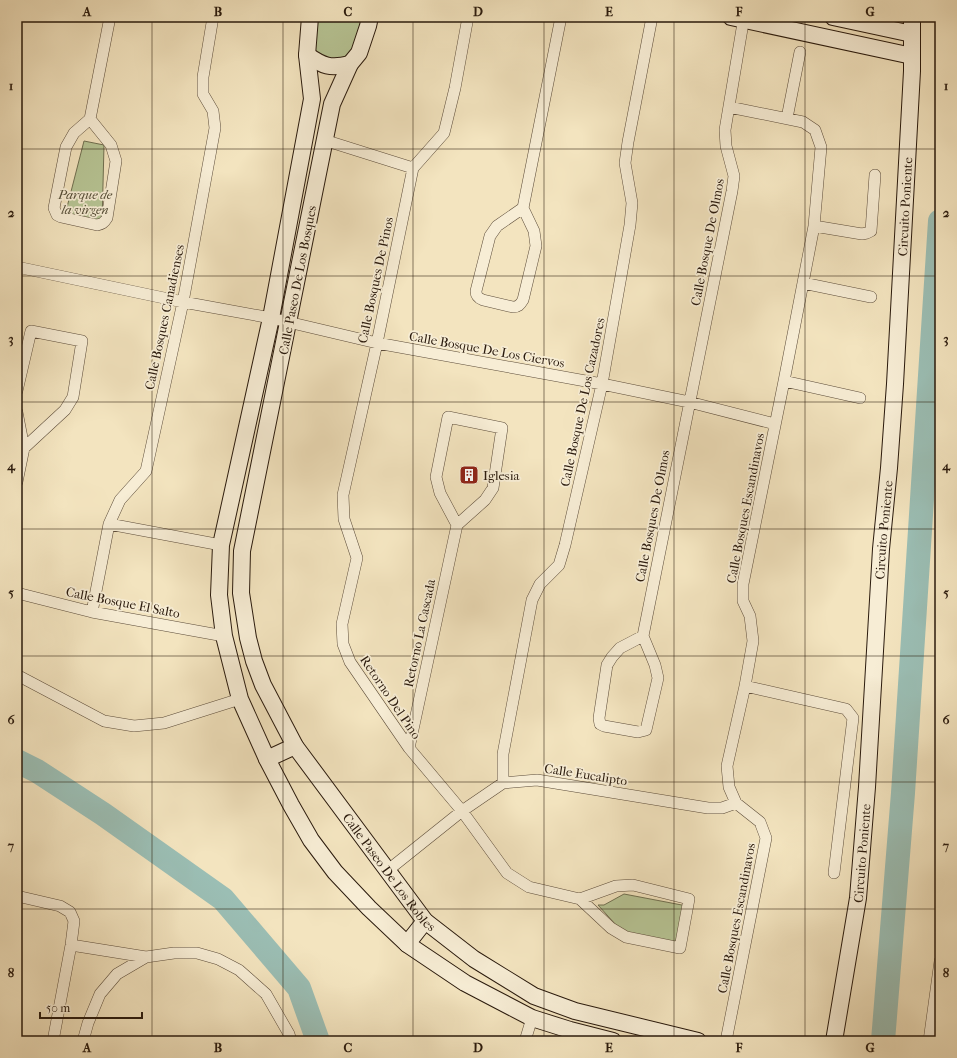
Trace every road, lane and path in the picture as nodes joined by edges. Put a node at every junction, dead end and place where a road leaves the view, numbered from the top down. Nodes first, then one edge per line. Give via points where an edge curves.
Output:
1 (110, 17) edge
2 (213, 17) edge
3 (310, 17) edge
4 (370, 17) edge
5 (468, 17) edge
6 (561, 17) edge
7 (652, 17) edge
8 (833, 17) edge
9 (912, 17) edge
10 (739, 18) edge
11 (912, 34) junction
12 (800, 52) dead end
13 (306, 55) junction
14 (912, 56) junction
15 (350, 64) junction
16 (729, 107) junction
17 (788, 118) junction
18 (90, 119) junction
19 (324, 140) junction
20 (413, 168) junction
21 (875, 175) dead end
22 (523, 208) junction
23 (814, 226) junction
24 (17, 268) edge
25 (803, 283) junction
26 (871, 297) dead end
27 (183, 302) junction
28 (271, 318) junction
29 (289, 322) junction
30 (377, 343) junction
31 (784, 381) junction
32 (602, 384) junction
33 (17, 391) edge
34 (860, 398) dead end
35 (689, 402) junction
36 (17, 412) edge
37 (775, 424) junction
38 (24, 448) junction
39 (17, 482) edge
40 (109, 524) junction
41 (457, 525) junction
42 (221, 546) junction
43 (242, 551) joint
44 (357, 558) joint
45 (17, 593) edge
46 (92, 612) junction
47 (224, 636) junction
48 (643, 636) junction
49 (17, 675) edge
50 (745, 686) junction
51 (240, 699) junction
52 (295, 746) junction
53 (409, 748) junction
54 (267, 759) junction
55 (503, 783) junction
56 (736, 803) junction
57 (462, 811) junction
58 (387, 871) junction
59 (834, 873) dead end
60 (17, 896) edge
61 (580, 899) junction
62 (425, 921) junction
63 (408, 944) junction
64 (71, 945) junction
65 (146, 957) junction
66 (940, 961) edge
67 (938, 987) edge
68 (532, 1018) junction
69 (53, 1041) edge
70 (83, 1041) edge
71 (291, 1041) edge
72 (525, 1041) edge
73 (613, 1041) edge
74 (698, 1041) edge
75 (726, 1041) edge
76 (834, 1041) edge
77 (929, 1041) edge

1 - 18 street
2 - 27 street, Calle Bosques Canadienses via 203,77 203,94 213,111 215,128
3 - 13 main road, Calle Paseo De Los Bosques
4 - 15 main road, Calle Paseo De Los Bosques via 359,53
5 - 20 street, Calle Bosques De Pinos via 444,133
6 - 22 street
7 - 32 street, Calle Bosque De Los Cazadores via 625,163 632,203 630,225
8 - 11 main road
9 - 11 main road, Circuito Poniente
10 - 14 main road
10 - 16 street, Calle Bosque De Olmos
11 - 14 main road, Circuito Poniente
12 - 17 street
13 - 15 main road via 321,64 337,67
13 - 28 main road, Calle Paseo De Los Bosques via 312,99
14 - 76 main road, Circuito Poniente via 895,384 881,549 867,787 858,898
15 - 19 main road, Calle Paseo De Los Bosques via 332,104
16 - 17 street
16 - 35 street, Calle Bosque De Olmos via 725,130 726,146 734,176 732,191
17 - 23 street, Calle Bosques Escandinavos via 803,122 815,130 821,148
18 - 18 street via 74,133 66,147 54,208 61,217 97,225 105,222 116,162 111,145
19 - 20 street
19 - 29 main road, Calle Paseo De Los Bosques
20 - 30 street, Calle Bosques De Pinos
21 - 23 street via 871,230 862,234
22 - 22 street via 497,226 490,236 476,291 479,299 513,307 517,307 522,300 536,246 534,231
23 - 25 street, Calle Bosques Escandinavos
24 - 27 street, Calle Bosque De Los Ciervos
25 - 26 street
25 - 31 street, Calle Bosques Escandinavos
27 - 28 street, Calle Bosque De Los Ciervos
27 - 40 street, Calle Bosques Canadienses via 146,471 120,500
28 - 29 street, Calle Bosque De Los Ciervos
28 - 42 main road, Calle Paseo De Los Bosques
29 - 30 street, Calle Bosque De Los Ciervos
29 - 43 main road, Calle Paseo De Los Bosques
30 - 32 street, Calle Bosque De Los Ciervos
30 - 44 street, Calle Bosques De Pinos via 344,495 344,519
31 - 34 street
31 - 37 street, Calle Bosques Escandinavos
32 - 35 street, Calle Bosque De Los Ciervos
32 - 55 street, Calle Bosque De Los Cazadores via 559,565 540,584 532,600 503,754
33 - 38 street via 31,331 82,341 73,397 65,410
35 - 37 street, Calle Bosque De Los Ciervos
35 - 48 street, Calle Bosques De Olmos
36 - 38 street
37 - 50 street, Calle Bosques Escandinavos via 743,584 743,601 750,616 753,641
38 - 39 street
40 - 42 street
40 - 46 street, Calle Bosques Canadienses
41 - 41 street via 440,493 436,477 448,417 502,428 493,488 485,500
41 - 53 street, Retorno La Cascada
42 - 47 main road via 219,595
43 - 52 main road, Calle Paseo De Los Robles via 241,593 254,661 263,685
44 - 53 street, Retorno Del Pino via 342,624 343,644 350,662
45 - 46 street, Calle Bosque El Salto
46 - 47 street, Calle Bosque El Salto
47 - 51 main road
48 - 48 street via 658,678 648,726 646,730 638,732 604,726 600,724 599,718 608,665 620,648
49 - 51 street via 104,721 134,726 164,723
50 - 56 street, Calle Bosques Escandinavos via 727,766 729,787
50 - 59 street via 846,709 853,718
51 - 54 main road
52 - 54 main road
52 - 58 main road, Calle Paseo De Los Robles
53 - 57 street, Retorno Del Pino
54 - 63 main road via 311,840 335,872
55 - 56 street, Calle Eucalipto via 537,780 708,808 722,808
55 - 57 street, Calle Eucalipto
56 - 75 street, Calle Bosques Escandinavos via 760,822 766,838
57 - 58 street, Calle Eucalipto
57 - 61 street, Retorno Del Pino via 507,873 529,888
58 - 62 main road, Calle Paseo De Los Robles
60 - 64 street via 60,906 70,912 74,921
61 - 61 street via 616,886 633,885 689,899 680,948 626,937 611,928
62 - 63 main road
62 - 74 main road, Calle Paseo De Los Robles via 474,959 534,996 574,1011
63 - 68 main road via 465,983
64 - 65 street
64 - 69 street
65 - 70 street via 117,974 100,994
65 - 71 street via 197,953 218,959 239,970 266,994
66 - 67 street
67 - 77 street
68 - 72 street
68 - 73 main road

